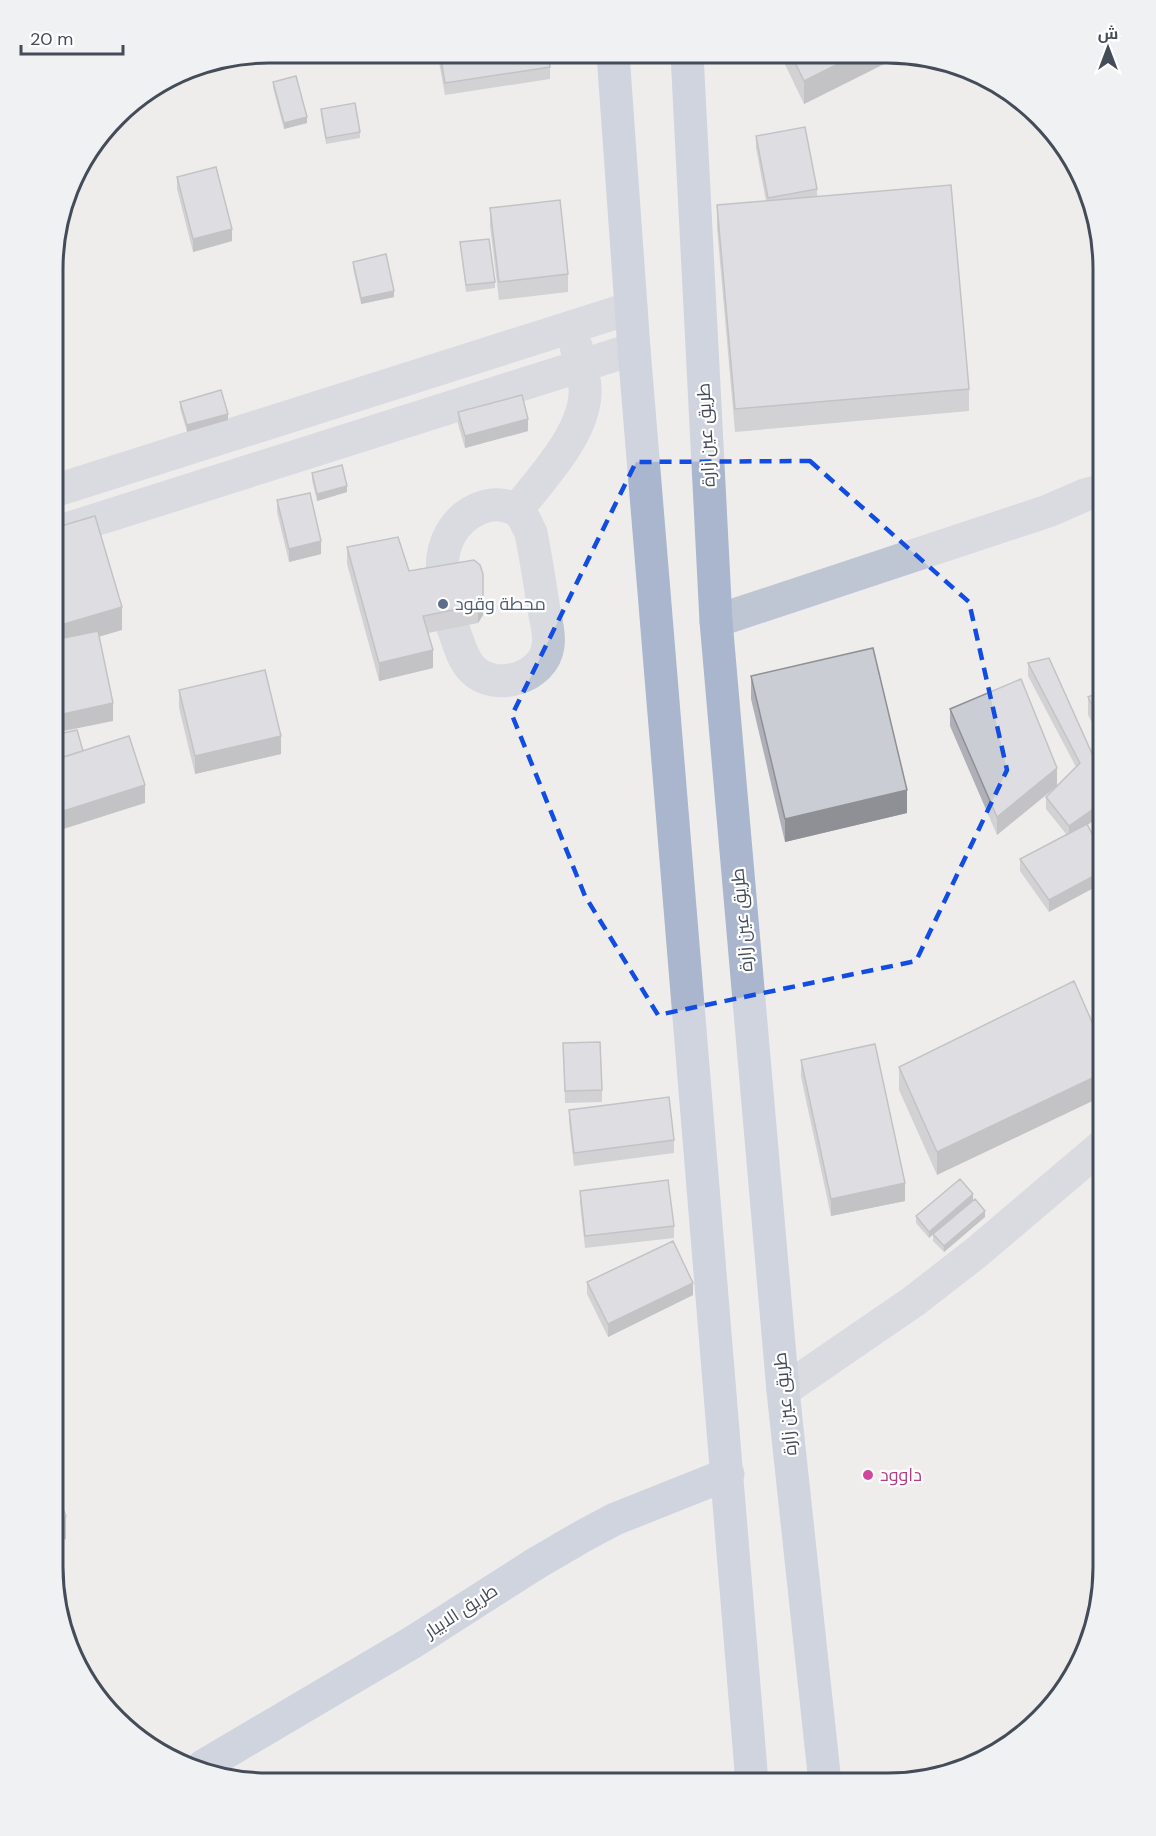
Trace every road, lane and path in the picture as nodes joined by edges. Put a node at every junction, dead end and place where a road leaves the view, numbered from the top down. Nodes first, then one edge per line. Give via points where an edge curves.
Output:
1 (614, 63) edge
2 (687, 63) edge
3 (631, 308) junction
4 (571, 327) junction
5 (633, 349) junction
6 (581, 366) junction
7 (63, 488) edge
8 (1093, 493) edge
9 (517, 510) junction
10 (63, 529) edge
11 (443, 583) edge
12 (716, 621) junction
13 (453, 628) edge
14 (1093, 1153) edge
15 (783, 1391) junction
16 (728, 1474) junction
17 (208, 1763) edge
18 (751, 1773) edge
19 (824, 1773) edge

1 - 3 main road
2 - 12 main road, طريق عين زارة
3 - 4 street
3 - 5 main road
4 - 6 street
4 - 7 street
5 - 6 street
5 - 16 main road
6 - 9 street via 585,388 580,420
6 - 10 street
8 - 12 street
9 - 11 street via 489,505 462,519 444,549
9 - 13 street via 531,533 548,634 546,655 533,672 496,681 472,669
12 - 15 main road, طريق عين زارة
14 - 15 street via 914,1301
15 - 19 main road, طريق عين زارة
16 - 17 main road, طريق الابيار via 615,1519 584,1536
16 - 18 main road

